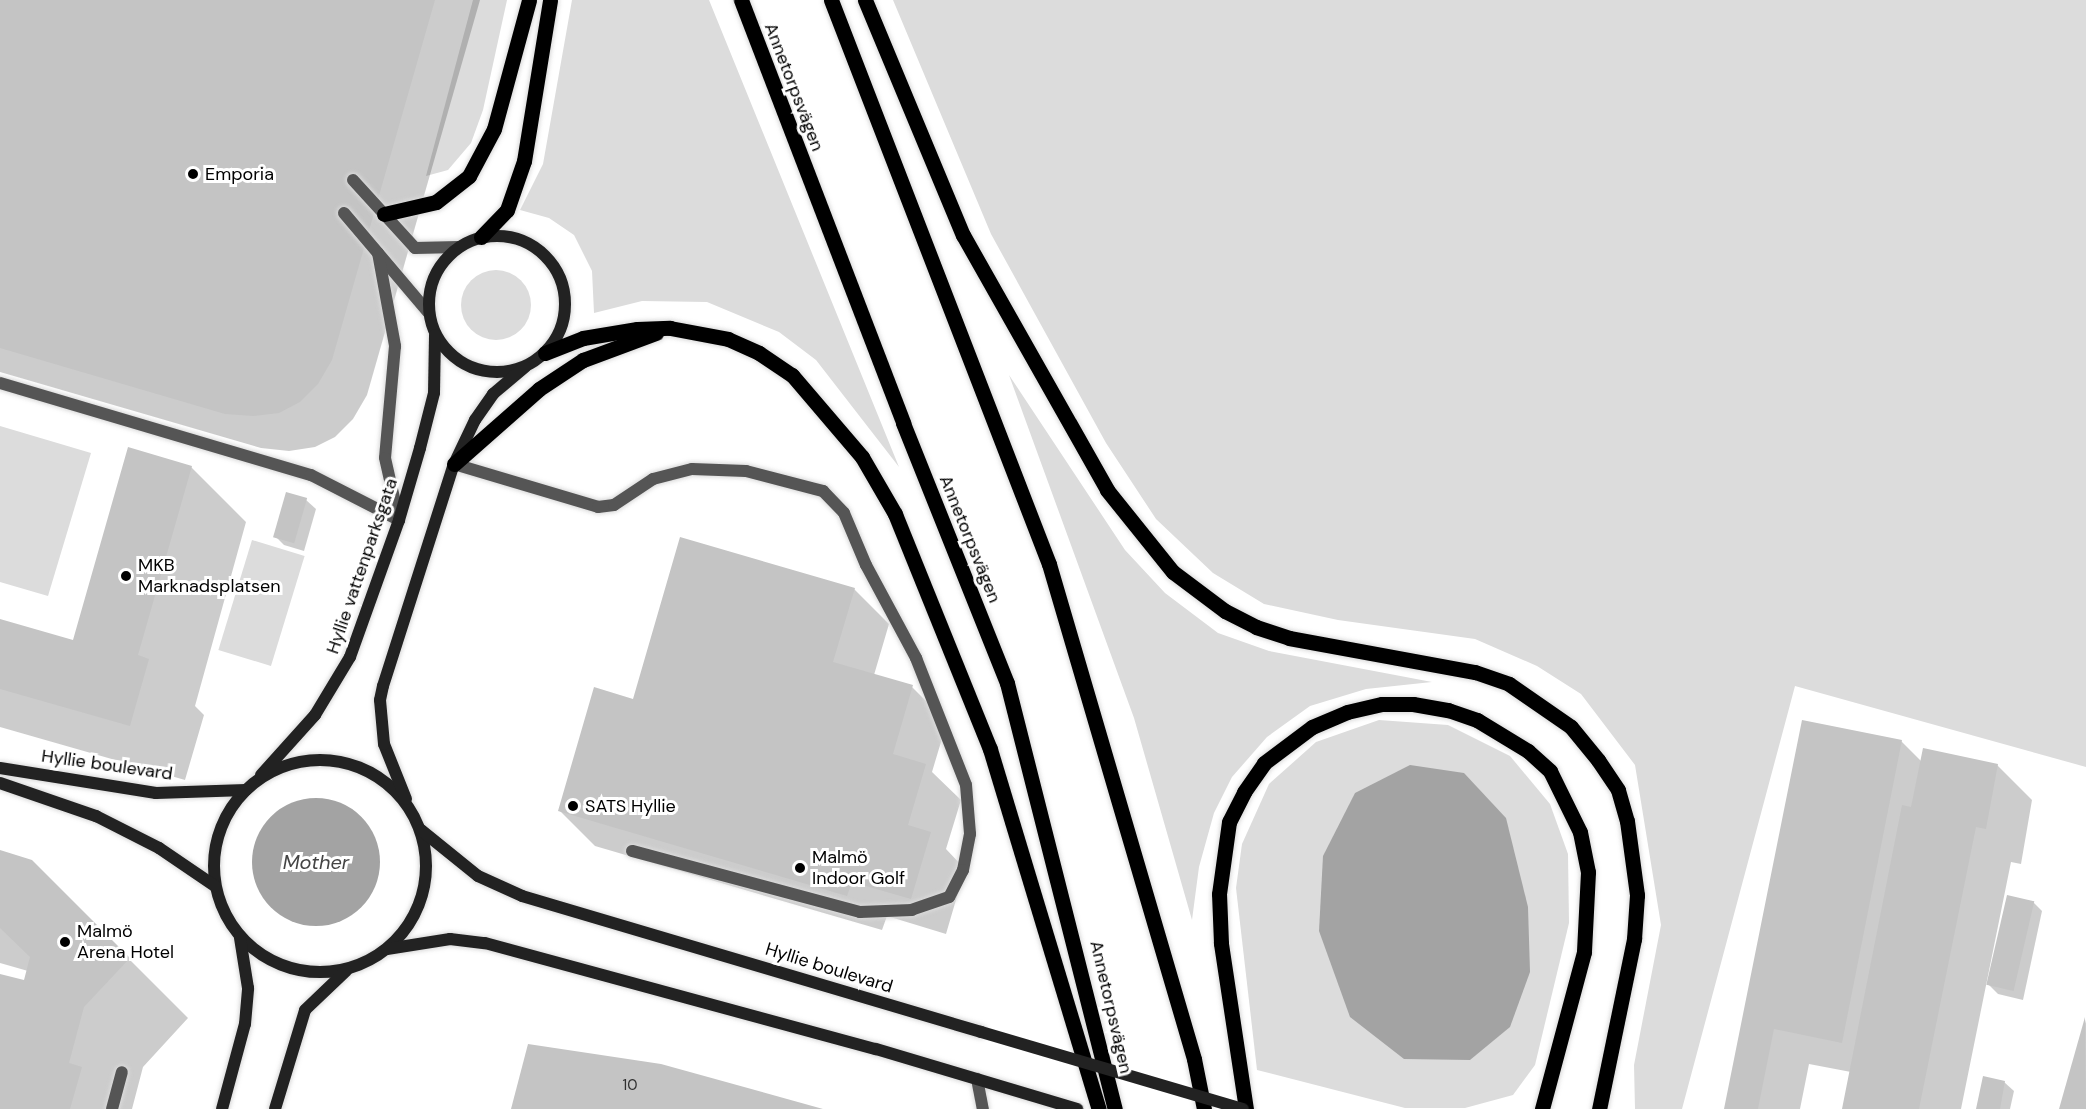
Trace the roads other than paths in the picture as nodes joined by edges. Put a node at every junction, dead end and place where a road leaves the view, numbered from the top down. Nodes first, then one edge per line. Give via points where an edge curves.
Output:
1 (529, 0) edge
2 (550, 0) edge
3 (741, 0) edge
4 (831, 0) edge
5 (865, 0) edge
6 (353, 180) dead end
7 (344, 213) dead end
8 (384, 214) junction
9 (481, 237) junction
10 (459, 247) junction
11 (378, 253) junction
12 (428, 312) junction
13 (670, 328) junction
14 (435, 335) junction
15 (545, 353) junction
16 (525, 367) junction
17 (0, 383) edge
18 (454, 465) junction
19 (399, 520) junction
20 (0, 768) edge
21 (256, 780) junction
22 (0, 783) edge
23 (246, 790) junction
24 (407, 803) junction
25 (421, 830) junction
26 (632, 851) dead end
27 (215, 886) junction
28 (240, 938) junction
29 (387, 949) junction
30 (347, 970) junction
31 (122, 1072) dead end
32 (977, 1080) junction
33 (112, 1109) edge
34 (222, 1109) edge
35 (275, 1109) edge
36 (983, 1109) edge
37 (1077, 1109) edge
38 (1099, 1109) edge
39 (1115, 1109) edge
40 (1204, 1109) edge
41 (1244, 1109) edge
42 (1542, 1109) edge
43 (1599, 1109) edge

1 - 8 main road via 494,129 469,176 436,202
2 - 9 main road via 524,161 507,210
3 - 39 main road, Annetorpsvägen via 1007,683
4 - 40 main road via 1049,564 1194,1059
5 - 43 main road via 963,235 1107,490 1173,572 1225,611 1289,638 1475,672 1509,684 1571,727 1618,790 1627,820 1637,895 1634,939
6 - 8 lane
7 - 11 lane
8 - 10 lane via 415,248
9 - 10 street
9 - 15 street via 503,236 524,241 543,253 556,270 565,291 565,312 559,334
10 - 12 street via 441,264 430,287
11 - 12 lane
11 - 19 lane via 395,346 385,458
12 - 14 street
13 - 15 main road via 583,338
13 - 18 main road via 582,360 539,389
13 - 38 main road via 728,339 792,375 862,457 895,514 990,749
14 - 16 street via 463,364 482,371 502,373
14 - 19 street, Hyllie vattenparksgata via 434,393
15 - 16 street
16 - 18 street via 487,403
17 - 19 lane via 311,475
18 - 24 street via 380,700 384,744
18 - 26 lane via 598,507 614,505 653,479 692,469 746,471 823,491 844,513 866,565 915,658 966,785 970,834 963,870 949,897 912,910 860,912
19 - 21 street, Hyllie vattenparksgata via 343,673 315,715
20 - 23 street, Hyllie boulevard via 156,793
21 - 23 street
21 - 24 street via 294,762 337,760 376,775
22 - 27 street via 96,816 159,848
23 - 27 street via 234,802 220,829 213,857
24 - 25 street
25 - 29 street via 427,860 425,890 414,917
25 - 41 street, Hyllie boulevard, bridge via 478,876 522,896
27 - 28 street via 225,914
28 - 30 street via 263,957 289,969 318,974
28 - 34 street via 248,988 245,1024
29 - 30 street
29 - 32 street via 450,939 485,943
30 - 35 street via 305,1010
31 - 33 lane
32 - 36 lane
32 - 37 street
41 - 42 main road via 1221,943 1219,894 1229,822 1264,763 1312,727 1347,712 1382,704 1448,710 1502,732 1550,771 1580,832 1588,881 1584,952

